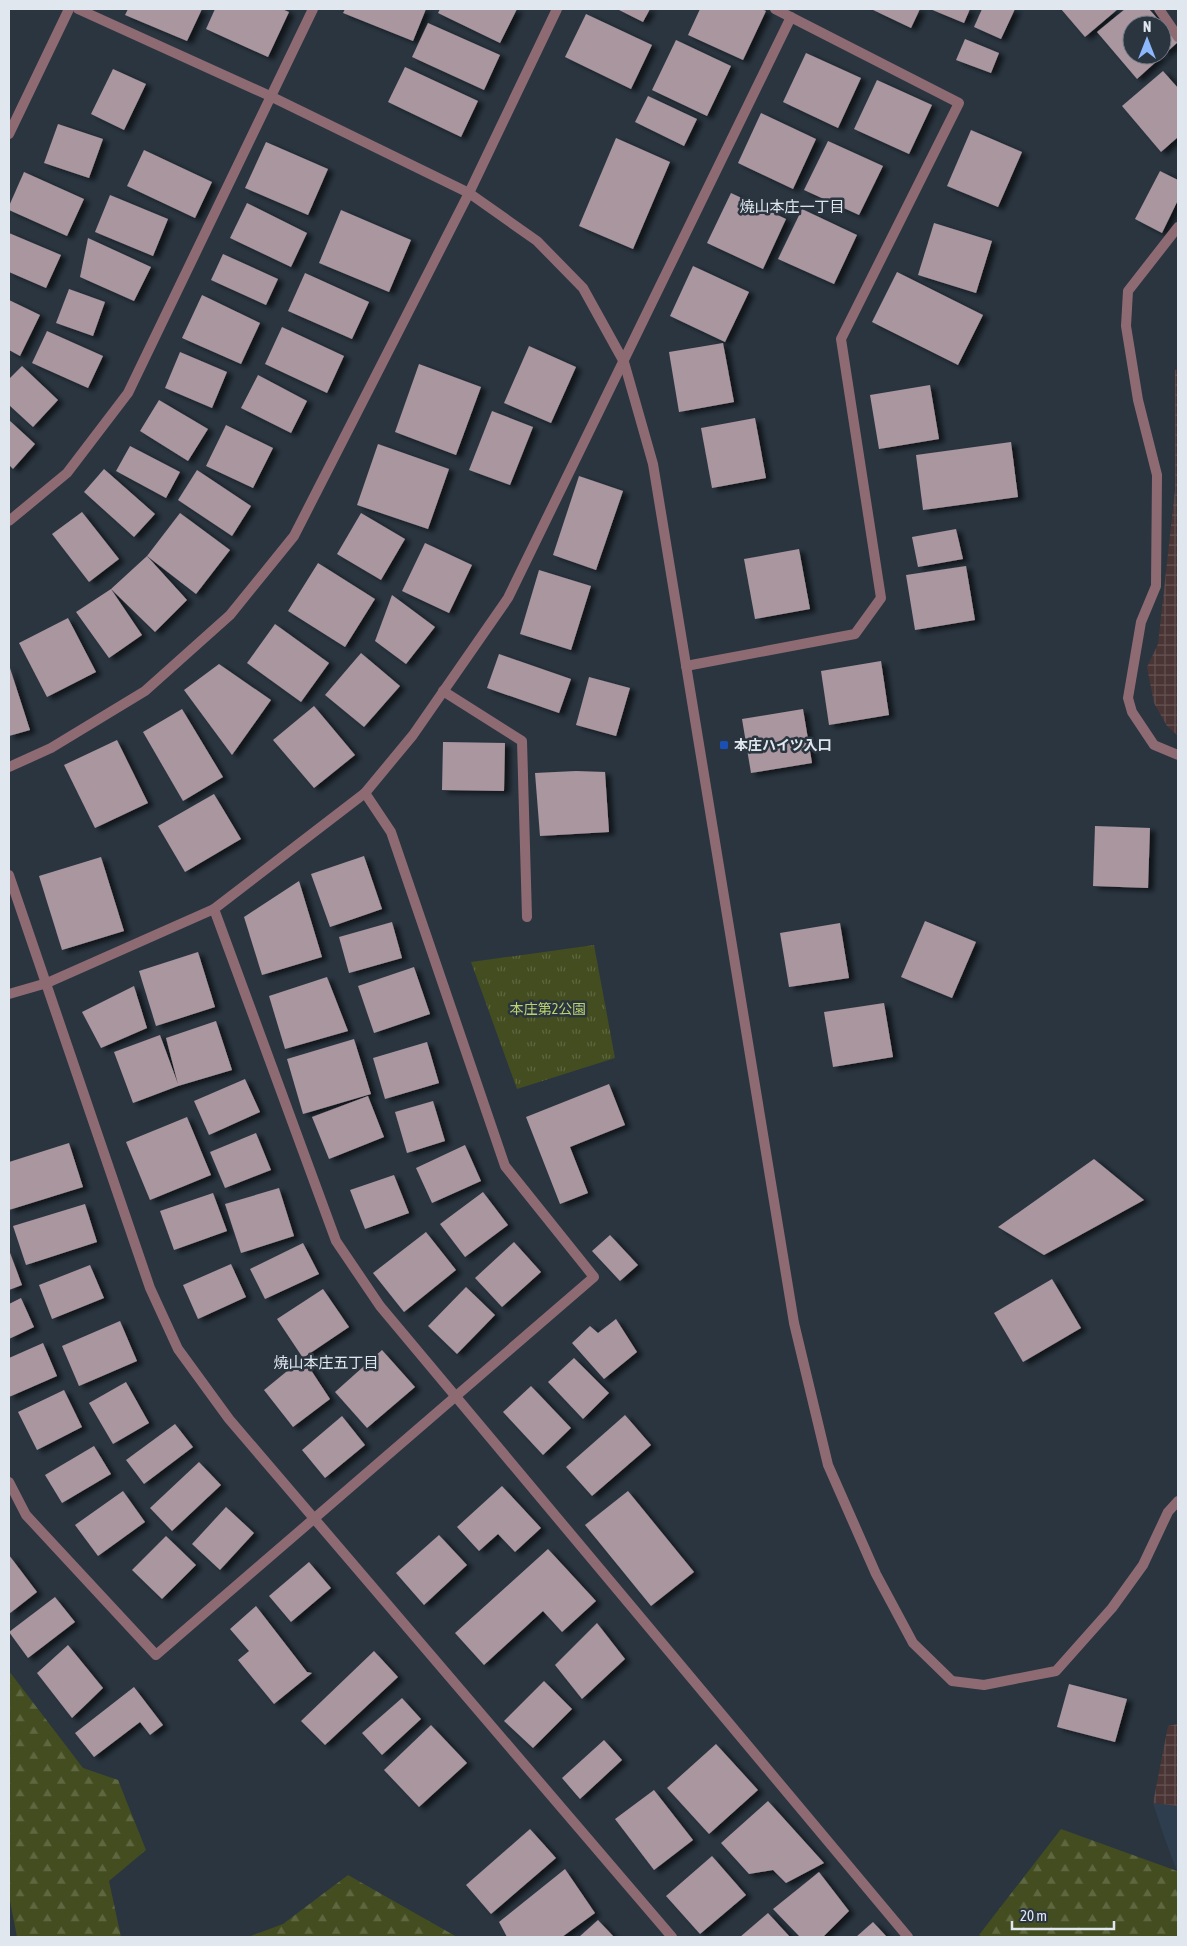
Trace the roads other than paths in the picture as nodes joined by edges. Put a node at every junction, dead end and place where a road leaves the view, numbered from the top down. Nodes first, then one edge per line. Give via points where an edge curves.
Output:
1 (69, 9) edge
2 (78, 9) edge
3 (313, 9) edge
4 (557, 9) edge
5 (775, 9) edge
6 (1159, 9) edge
7 (791, 17) junction
8 (1178, 37) edge
9 (270, 96) junction
10 (9, 134) edge
11 (469, 193) junction
12 (1178, 227) edge
13 (624, 362) junction
14 (9, 521) edge
15 (686, 666) junction
16 (443, 691) junction
17 (1178, 755) edge
18 (9, 768) edge
19 (366, 793) junction
20 (9, 875) edge
21 (214, 909) junction
22 (527, 917) dead end
23 (47, 983) junction
24 (9, 994) edge
25 (455, 1396) junction
26 (9, 1482) edge
27 (1178, 1501) edge
28 (314, 1518) junction
29 (672, 1937) edge
30 (908, 1937) edge

1 - 10 street
2 - 9 street
3 - 9 street
4 - 11 street
5 - 7 street
6 - 8 street
7 - 13 street
7 - 15 street via 959,103 841,339 881,598 855,634
9 - 11 street
9 - 14 street via 128,393 67,473
11 - 13 street via 537,241 583,288
11 - 18 street via 294,536 230,615 145,691 51,748
12 - 17 street via 1128,291 1126,326 1138,400 1157,475 1156,586 1141,622 1128,698 1132,712 1154,745
13 - 15 street via 653,464
13 - 16 street via 508,598
15 - 27 street via 794,1323 828,1465 876,1574 913,1644 952,1681 984,1685 1056,1671 1112,1608 1143,1565 1168,1512
16 - 19 street via 413,735
16 - 22 street via 522,742
19 - 21 street
19 - 25 street via 391,832 505,1166 594,1277
20 - 23 street
21 - 23 street
21 - 25 street via 336,1241 380,1306
23 - 24 street
23 - 28 street via 150,1288 178,1348 229,1419
25 - 28 street
25 - 30 street
26 - 28 street via 26,1514 156,1655
28 - 29 street

